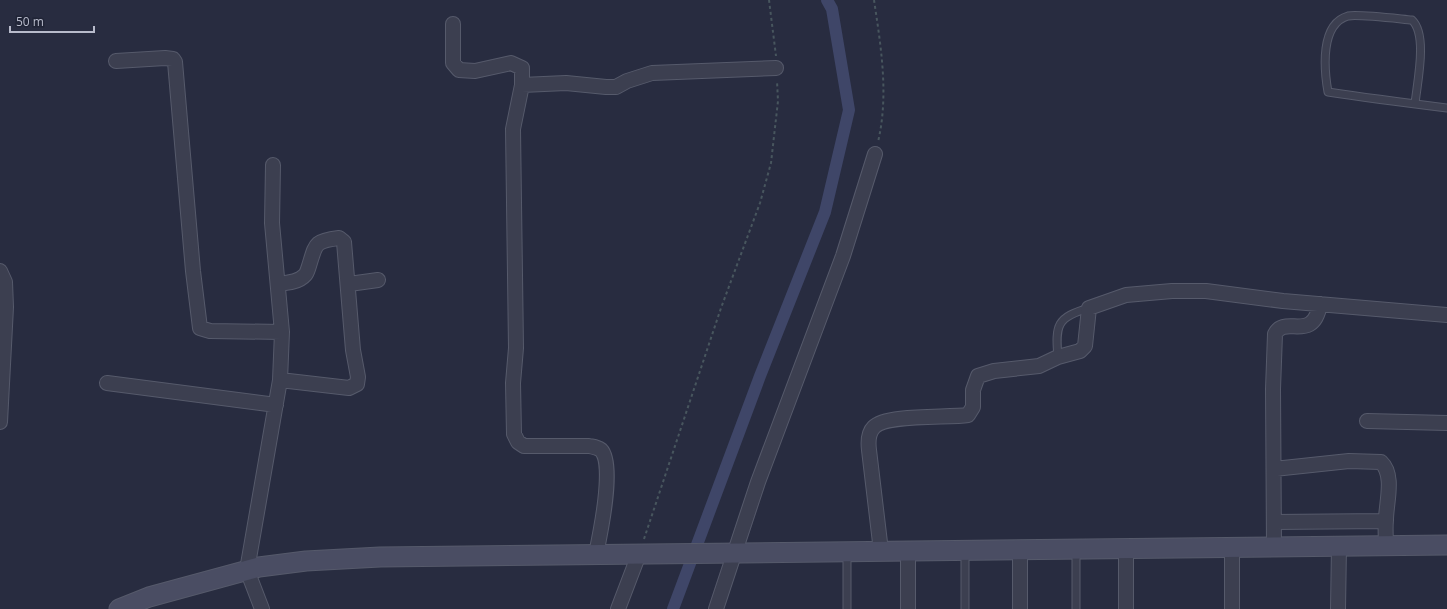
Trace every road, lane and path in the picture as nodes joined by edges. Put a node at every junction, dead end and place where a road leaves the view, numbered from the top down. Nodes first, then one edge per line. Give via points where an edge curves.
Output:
1 (769, 0) edge
2 (874, 0) edge
3 (453, 24) dead end
4 (116, 61) dead end
5 (776, 68) junction
6 (522, 85) junction
7 (1415, 104) junction
8 (1447, 108) edge
9 (875, 154) joint
10 (273, 165) dead end
11 (0, 271) edge
12 (378, 280) dead end
13 (278, 284) junction
14 (349, 284) junction
15 (1320, 304) junction
16 (1089, 308) junction
17 (1447, 316) edge
18 (282, 332) junction
19 (1058, 357) junction
20 (280, 380) junction
21 (107, 384) dead end
22 (276, 405) junction
23 (1367, 421) dead end
24 (0, 422) edge
25 (1447, 423) edge
26 (1274, 469) junction
27 (1386, 521) junction
28 (1274, 522) junction
29 (1447, 545) edge
30 (1339, 546) junction
31 (1386, 546) junction
32 (1232, 547) junction
33 (1274, 547) junction
34 (1126, 548) junction
35 (1076, 549) junction
36 (965, 550) junction
37 (1020, 550) junction
38 (881, 551) junction
39 (908, 551) junction
40 (847, 552) junction
41 (726, 553) junction
42 (596, 554) junction
43 (639, 554) junction
44 (247, 570) junction
45 (148, 603) edge
46 (119, 609) edge
47 (262, 609) edge
48 (618, 609) edge
49 (716, 609) edge
50 (847, 609) edge
51 (908, 609) edge
52 (965, 609) edge
53 (1020, 609) edge
54 (1076, 609) edge
55 (1126, 609) edge
56 (1232, 609) edge
57 (1338, 609) edge

1 - 5 path
2 - 9 path via 884,83
3 - 6 street via 453,63 459,70 475,72 511,63 522,68
4 - 18 street via 173,58 175,62 200,328 210,332
5 - 6 street via 652,73 611,87 566,83
5 - 43 path via 778,100 775,136 764,190 721,308
6 - 42 street via 513,129 516,348 513,383 514,434 518,442 524,446 589,446 602,451 606,483
7 - 7 lane via 1328,92 1327,36 1335,23 1349,16 1412,20 1418,26 1421,44
7 - 8 lane
9 - 41 street via 843,256 758,482
10 - 13 street via 272,223
11 - 24 street via 4,282 6,307
12 - 14 street
13 - 14 street via 299,280 306,275 313,248 317,243 325,239 339,238 344,242
13 - 18 street
14 - 20 street via 357,384 352,388 346,388
15 - 16 street via 1206,291 1172,291 1126,295
15 - 17 street
15 - 26 street via 1318,317 1311,324 1298,327 1284,326 1275,334
16 - 19 street via 1085,346 1080,351
16 - 19 lane via 1072,313 1060,322 1056,340
18 - 20 street
19 - 38 street via 1038,366 994,371 978,376 973,390 973,407 968,415 889,419 873,428 868,442
20 - 22 street
21 - 22 street
22 - 44 street
23 - 25 street
26 - 27 street via 1349,461 1381,462 1387,472
26 - 28 street
27 - 28 street
27 - 31 street
28 - 33 street
29 - 31 street
30 - 31 street
30 - 33 street
30 - 57 street
32 - 33 street
32 - 34 street
32 - 56 street
34 - 35 street
34 - 55 street
35 - 37 street
35 - 54 lane
36 - 37 street
36 - 39 street
36 - 52 lane
37 - 53 street
38 - 39 street
38 - 40 street
39 - 51 street
40 - 41 street
40 - 50 lane
41 - 43 street
41 - 49 street
42 - 43 street
42 - 44 street via 380,557 306,561
43 - 48 street
44 - 45 street
44 - 47 street
45 - 46 street

